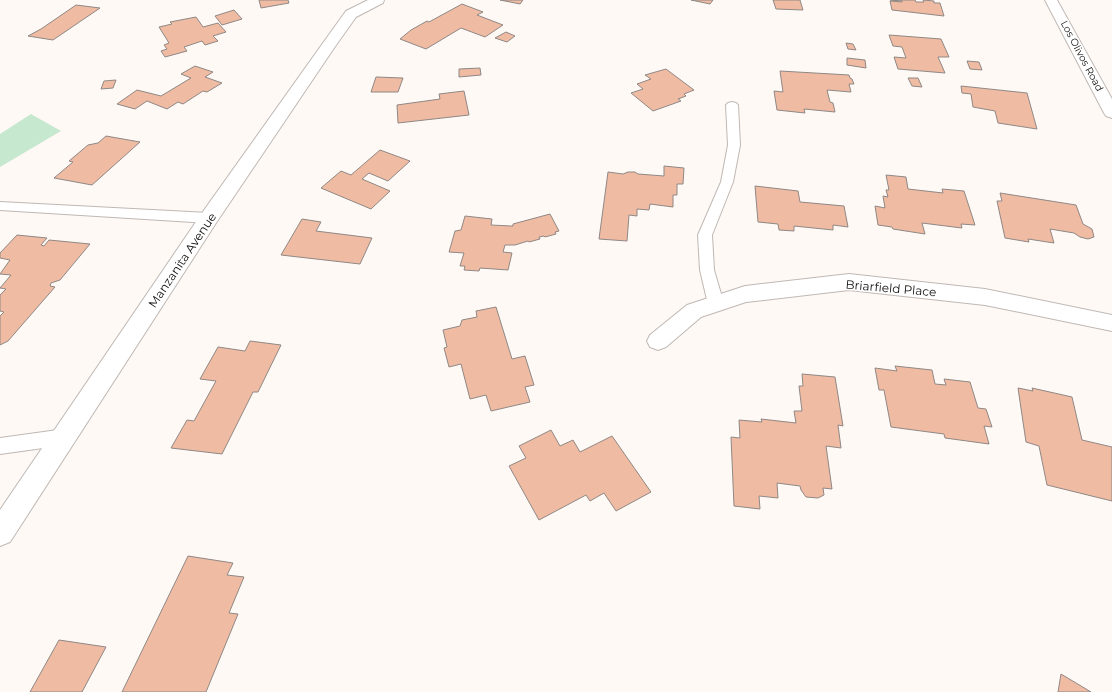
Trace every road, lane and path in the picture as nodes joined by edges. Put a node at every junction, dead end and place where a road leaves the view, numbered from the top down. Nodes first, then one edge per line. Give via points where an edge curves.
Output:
1 (1051, 0) edge
2 (369, 2) edge
3 (732, 105) dead end
4 (1112, 113) edge
5 (0, 206) edge
6 (210, 218) junction
7 (716, 304) junction
8 (1112, 323) edge
9 (658, 341) dead end
10 (64, 437) junction
11 (0, 446) edge
12 (0, 533) edge

1 - 4 street, Los Olivos Road
2 - 6 street, Manzanita Avenue via 351,14
3 - 7 lane via 734,145 727,182 705,235 707,270
5 - 6 lane
6 - 10 street, Manzanita Avenue
7 - 8 street, Briarfield Place via 745,294 849,282 985,297
7 - 9 street, Briarfield Place via 694,311
10 - 11 lane
10 - 12 street, Manzanita Avenue

